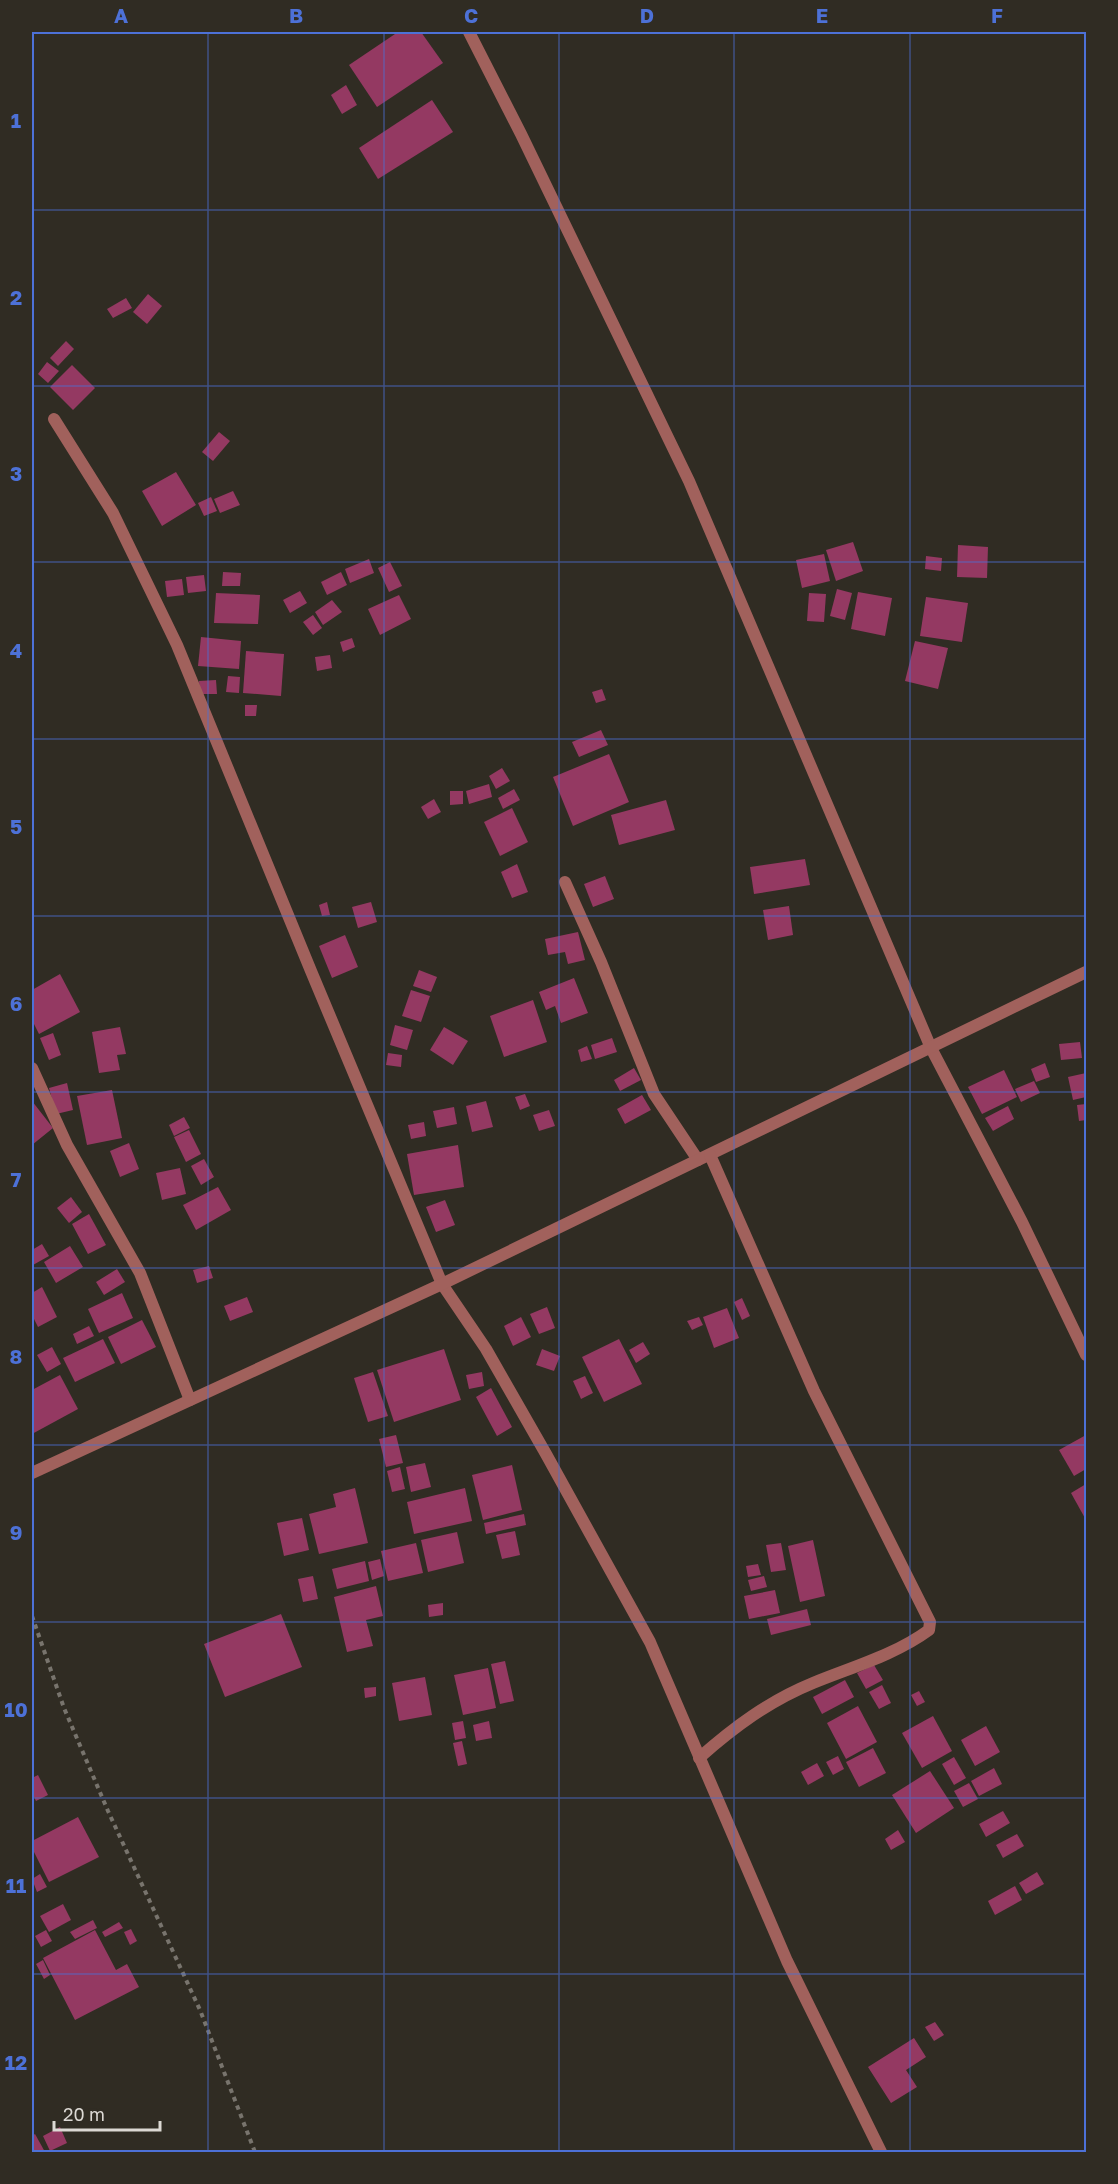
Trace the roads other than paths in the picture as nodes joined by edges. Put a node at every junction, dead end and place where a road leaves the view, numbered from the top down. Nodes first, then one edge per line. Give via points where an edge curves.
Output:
1 (469, 32) edge
2 (54, 419) dead end
3 (566, 882) dead end
4 (1086, 972) edge
5 (931, 1048) junction
6 (32, 1068) edge
7 (704, 1157) junction
8 (442, 1284) junction
9 (1086, 1355) edge
10 (190, 1400) junction
11 (32, 1473) edge
12 (699, 1758) junction
13 (881, 2152) edge

1 - 5 street via 689,481
2 - 8 street via 113,513 177,645
3 - 7 street via 654,1094
4 - 5 street
5 - 7 street
5 - 9 street
6 - 10 street via 67,1145 140,1273
7 - 8 street
7 - 12 street via 814,1391 930,1622 930,1630 885,1655 812,1683 754,1713
8 - 10 street
8 - 12 street via 486,1349 650,1642
10 - 11 street
12 - 13 street via 787,1961

